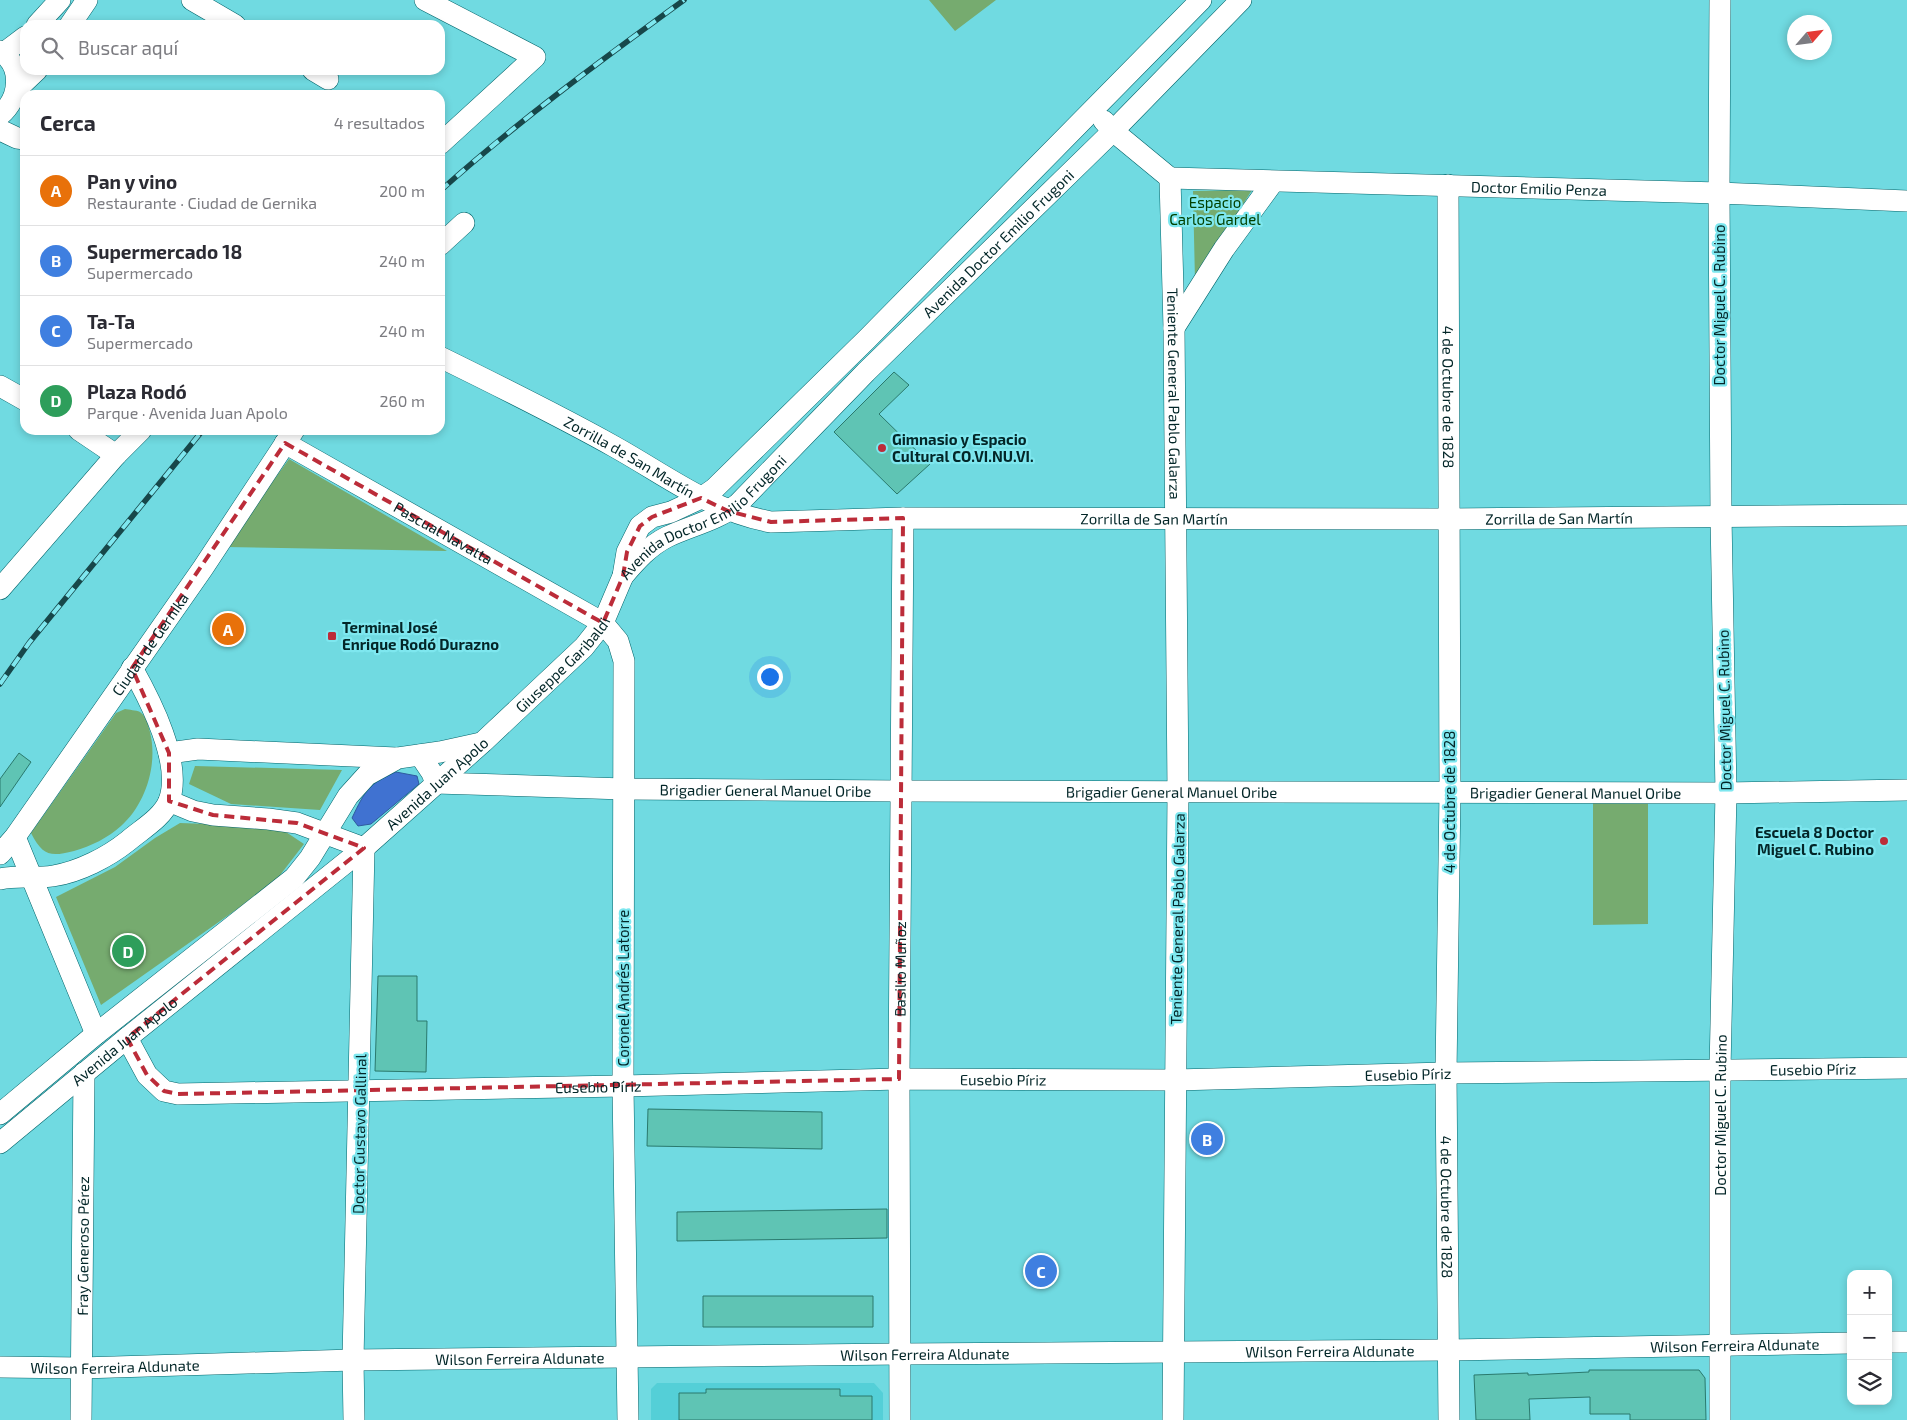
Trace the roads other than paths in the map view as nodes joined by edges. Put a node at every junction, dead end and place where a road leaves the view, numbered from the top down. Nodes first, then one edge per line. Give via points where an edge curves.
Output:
1 (60, 0) edge
2 (87, 0) edge
3 (192, 0) edge
4 (425, 0) edge
5 (1201, 0) edge
6 (1241, 0) edge
7 (1720, 0) edge
8 (42, 20) edge
9 (73, 20) edge
10 (226, 20) edge
11 (20, 40) edge
12 (2, 52) edge
13 (34, 75) edge
14 (25, 90) edge
15 (18, 101) edge
16 (1094, 110) junction
17 (0, 116) edge
18 (0, 130) edge
19 (1113, 132) junction
20 (20, 138) edge
21 (445, 139) edge
22 (1170, 178) junction
23 (1273, 182) junction
24 (1448, 185) junction
25 (1718, 193) junction
26 (1907, 201) edge
27 (464, 223) dead end
28 (445, 240) edge
29 (1174, 328) junction
30 (867, 339) junction
31 (883, 356) junction
32 (445, 360) edge
33 (0, 386) edge
34 (20, 397) edge
35 (86, 435) edge
36 (136, 435) edge
37 (289, 436) edge
38 (116, 455) junction
39 (647, 466) junction
40 (701, 498) junction
41 (728, 511) junction
42 (658, 515) junction
43 (1907, 515) edge
44 (1721, 516) junction
45 (903, 518) junction
46 (1175, 519) junction
47 (1448, 519) junction
48 (623, 576) junction
49 (0, 589) edge
50 (603, 623) junction
51 (132, 668) junction
52 (483, 742) junction
53 (169, 753) junction
54 (420, 755) junction
55 (398, 758) junction
56 (436, 783) junction
57 (624, 789) junction
58 (1907, 790) edge
59 (901, 791) junction
60 (1450, 791) junction
61 (1178, 792) junction
62 (1726, 793) junction
63 (169, 801) junction
64 (326, 834) junction
65 (15, 837) junction
66 (364, 848) junction
67 (0, 854) edge
68 (31, 878) junction
69 (0, 879) edge
70 (96, 1034) junction
71 (127, 1038) junction
72 (1907, 1068) edge
73 (1720, 1070) junction
74 (84, 1073) junction
75 (1446, 1073) junction
76 (900, 1079) junction
77 (1175, 1080) junction
78 (623, 1086) junction
79 (360, 1091) junction
80 (0, 1114) edge
81 (0, 1143) edge
82 (1892, 1342) edge
83 (1907, 1342) edge
84 (1847, 1343) edge
85 (1718, 1345) junction
86 (1448, 1350) junction
87 (1173, 1351) junction
88 (900, 1354) junction
89 (628, 1357) junction
90 (353, 1360) junction
91 (0, 1367) edge
92 (81, 1368) junction
93 (81, 1420) edge
94 (354, 1420) edge
95 (628, 1420) edge
96 (900, 1420) edge
97 (1174, 1420) edge
98 (1449, 1420) edge
99 (1720, 1420) edge

1 - 8 street
2 - 9 street
3 - 10 street
4 - 21 street via 536,57
5 - 16 street, Avenida Doctor Emilio Frugoni
6 - 19 street, Avenida Doctor Emilio Frugoni
7 - 25 street, Doctor Miguel C. Rubino
11 - 12 street
12 - 15 street via 14,69
13 - 14 street
15 - 17 street
16 - 19 street
16 - 30 street, Avenida Doctor Emilio Frugoni
18 - 20 street
19 - 22 street
19 - 31 street, Avenida Doctor Emilio Frugoni
22 - 23 street, Doctor Emilio Penza
22 - 29 street, Teniente General Pablo Galarza
23 - 24 street, Doctor Emilio Penza
23 - 29 street via 1224,249
24 - 25 street, Doctor Emilio Penza
24 - 47 street, 4 de Octubre de 1828
25 - 26 street, Doctor Emilio Penza
25 - 44 street, Doctor Miguel C. Rubino
27 - 28 street
29 - 46 street, Teniente General Pablo Galarza
30 - 31 street
30 - 40 street, Avenida Doctor Emilio Frugoni
31 - 41 street, Avenida Doctor Emilio Frugoni
32 - 39 street, Zorrilla de San Martín
33 - 34 street
35 - 38 street
36 - 38 street
37 - 50 street, Pascual Navatta
37 - 51 street, Ciudad de Gernika via 203,568
38 - 49 street
39 - 40 street, Zorrilla de San Martín
39 - 42 street via 662,487 663,502
40 - 41 street, Zorrilla de San Martín
40 - 42 street, Avenida Doctor Emilio Frugoni
41 - 45 street, Zorrilla de San Martín via 771,522
41 - 48 street, Avenida Doctor Emilio Frugoni via 666,538 647,550
42 - 48 street, Avenida Doctor Emilio Frugoni via 640,526 627,552
43 - 44 street, Zorrilla de San Martín
44 - 47 street, Zorrilla de San Martín
44 - 62 street, Doctor Miguel C. Rubino
45 - 46 street, Zorrilla de San Martín
45 - 59 street, Basilio Muñoz
46 - 47 street, Zorrilla de San Martín
46 - 61 street, Teniente General Pablo Galarza
47 - 60 street, 4 de Octubre de 1828
48 - 50 street, Giuseppe Garibaldi
50 - 52 street, Giuseppe Garibaldi via 584,647
50 - 57 street, Coronel Andrés Latorre via 618,641 624,661
51 - 53 street via 156,715
51 - 65 street, Ciudad de Gernika
52 - 54 street, Avenida Juan Apolo
52 - 56 street, Avenida Juan Apolo
53 - 55 street via 198,749
53 - 63 street via 172,770
54 - 55 street, Avenida Juan Apolo
54 - 56 street
55 - 64 street, Avenida Juan Apolo via 367,775 348,796
56 - 57 street, Brigadier General Manuel Oribe
56 - 66 street, Avenida Juan Apolo
57 - 59 street, Brigadier General Manuel Oribe
57 - 78 street, Coronel Andrés Latorre
58 - 62 street, Brigadier General Manuel Oribe
59 - 61 street, Brigadier General Manuel Oribe
59 - 76 street, Basilio Muñoz
60 - 61 street, Brigadier General Manuel Oribe
60 - 62 street, Brigadier General Manuel Oribe
60 - 75 street, 4 de Octubre de 1828
61 - 77 street, Teniente General Pablo Galarza
62 - 73 street, Doctor Miguel C. Rubino
63 - 64 street via 193,811 297,824
63 - 68 street via 159,816 119,848 82,867 54,876
64 - 66 street
64 - 70 street, Avenida Juan Apolo via 294,878
65 - 67 street, Ciudad de Gernika
65 - 68 street
66 - 71 street, Avenida Juan Apolo
66 - 79 street, Doctor Gustavo Gallinal
68 - 69 street
68 - 70 street
70 - 80 street, Avenida Juan Apolo
71 - 74 street, Avenida Juan Apolo
71 - 79 street, Eusebio Píriz via 147,1075 164,1091 178,1094
72 - 73 street, Eusebio Píriz
73 - 75 street, Eusebio Píriz
73 - 85 street, Doctor Miguel C. Rubino
74 - 81 street, Avenida Juan Apolo
74 - 92 street, Fray Generoso Pérez
75 - 77 street, Eusebio Píriz
75 - 86 street, 4 de Octubre de 1828
76 - 77 street, Eusebio Píriz
76 - 78 street, Eusebio Píriz
76 - 88 street, Basilio Muñoz
77 - 87 street, Teniente General Pablo Galarza
78 - 79 street, Eusebio Píriz
78 - 89 street, Coronel Andrés Latorre
79 - 90 street, Doctor Gustavo Gallinal
82 - 83 street
84 - 85 street, Wilson Ferreira Aldunate
85 - 86 street, Wilson Ferreira Aldunate
85 - 99 street, Doctor Miguel C. Rubino
86 - 87 street, Wilson Ferreira Aldunate
86 - 98 street, 4 de Octubre de 1828
87 - 88 street, Wilson Ferreira Aldunate
87 - 97 street, Teniente General Pablo Galarza
88 - 89 street, Wilson Ferreira Aldunate
88 - 96 street, Basilio Muñoz
89 - 90 street, Wilson Ferreira Aldunate
89 - 95 street, Coronel Andrés Latorre
90 - 92 street, Wilson Ferreira Aldunate
90 - 94 street, Doctor Gustavo Gallinal
91 - 92 street, Wilson Ferreira Aldunate
92 - 93 street, Fray Generoso Pérez

